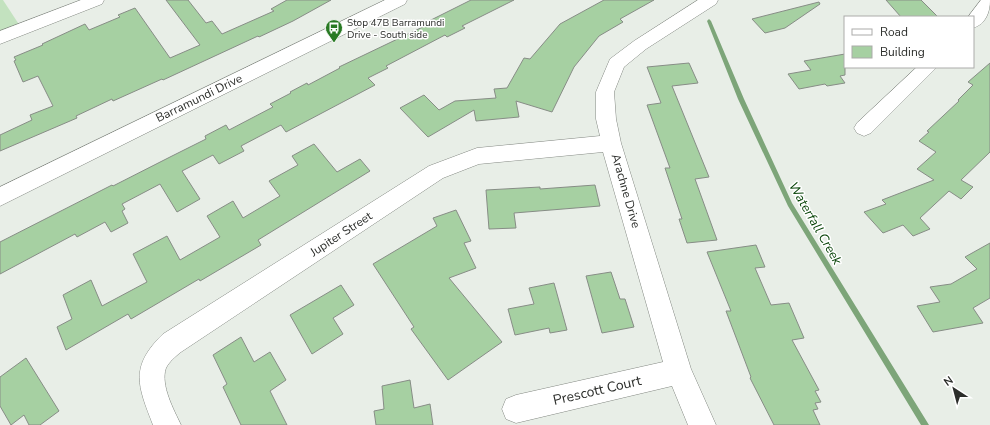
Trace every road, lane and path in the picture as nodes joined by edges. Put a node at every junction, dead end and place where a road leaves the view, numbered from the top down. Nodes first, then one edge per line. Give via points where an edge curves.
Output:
1 (96, 0) edge
2 (399, 0) edge
3 (710, 0) edge
4 (990, 0) edge
5 (974, 21) edge
6 (0, 38) edge
7 (927, 68) edge
8 (864, 128) dead end
9 (611, 143) junction
10 (0, 197) edge
11 (679, 371) junction
12 (516, 409) dead end
13 (166, 425) edge
14 (702, 425) edge

1 - 6 street
2 - 10 street, Barramundi Drive
3 - 9 street, Arachne Drive via 640,45 616,64 605,92 606,119
4 - 5 street
7 - 8 street
9 - 11 street, Arachne Drive
9 - 13 street, Jupiter Street via 477,156 436,172 172,343 156,360 152,377 152,386
11 - 12 street, Prescott Court
11 - 14 street, Arachne Drive

